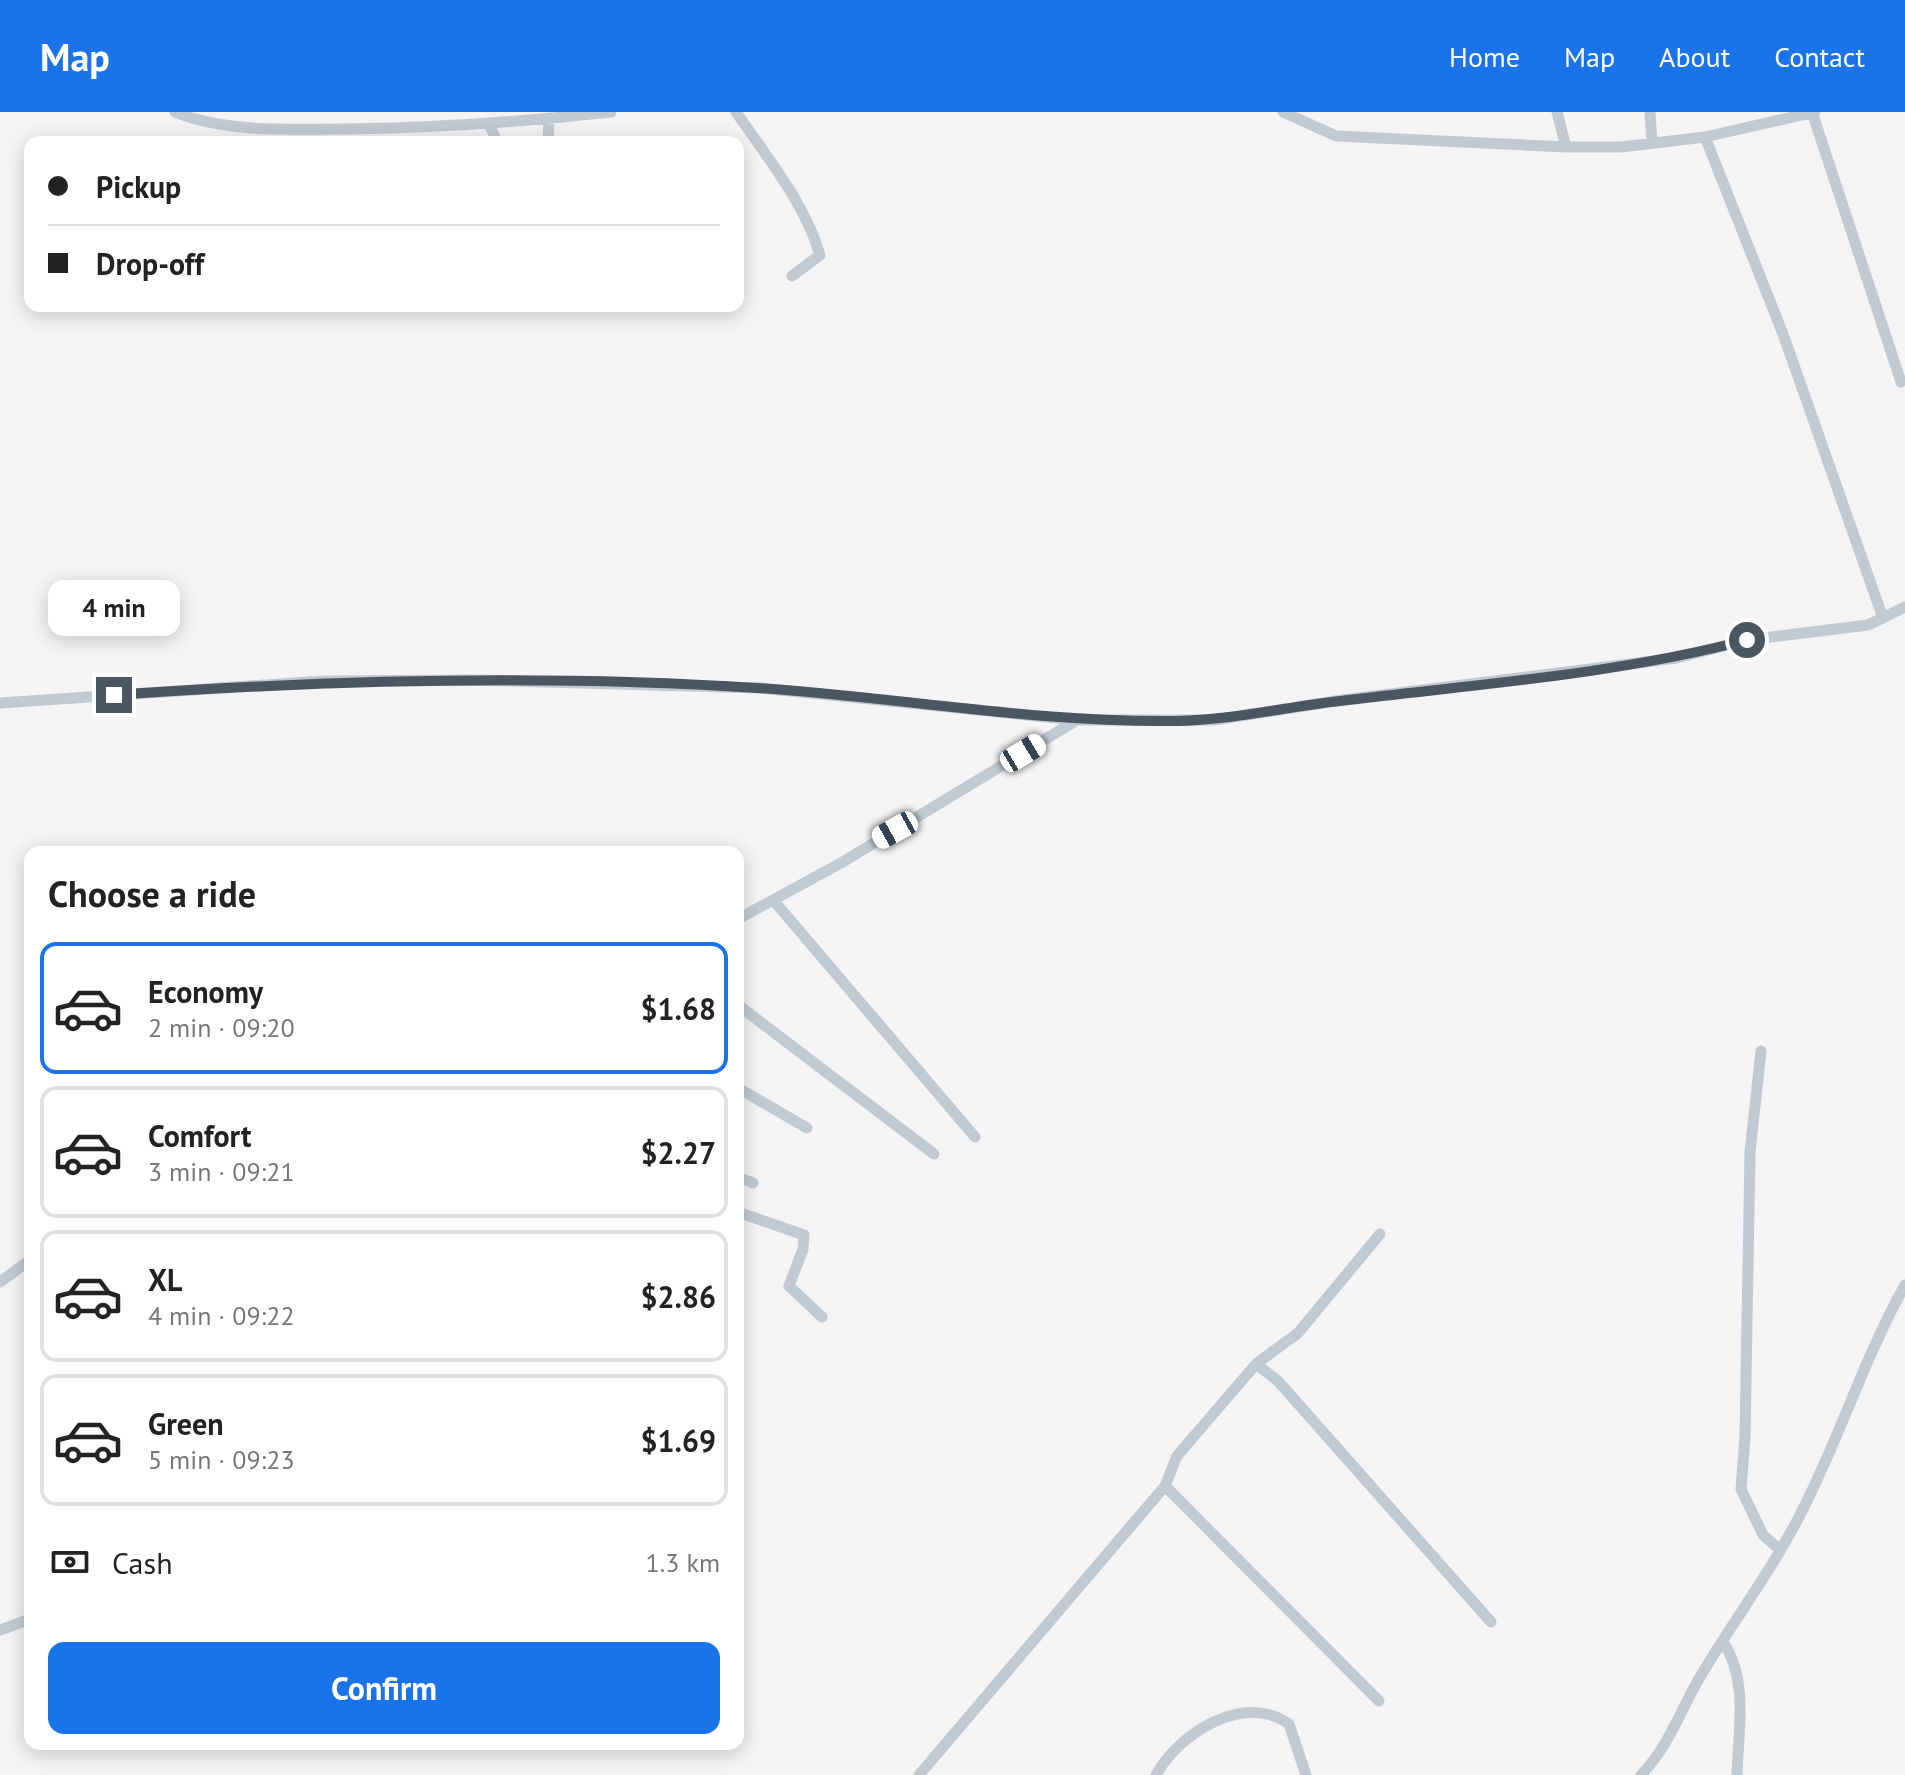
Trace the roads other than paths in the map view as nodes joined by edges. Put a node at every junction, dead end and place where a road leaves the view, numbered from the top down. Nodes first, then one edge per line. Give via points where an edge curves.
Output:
1 (175, 112) edge
2 (611, 112) edge
3 (736, 112) edge
4 (1283, 112) edge
5 (1557, 112) edge
6 (1650, 112) edge
7 (1814, 112) edge
8 (549, 119) junction
9 (490, 126) junction
10 (494, 136) edge
11 (548, 136) edge
12 (1705, 137) junction
13 (1652, 143) junction
14 (1566, 147) junction
15 (792, 276) dead end
16 (1901, 382) dead end
17 (1905, 607) edge
18 (1883, 618) junction
19 (0, 703) edge
20 (1077, 720) junction
21 (774, 901) junction
22 (744, 916) edge
23 (744, 1010) edge
24 (744, 1017) edge
25 (1761, 1051) dead end
26 (744, 1091) edge
27 (872, 1113) dead end
28 (807, 1128) dead end
29 (975, 1137) dead end
30 (934, 1154) dead end
31 (744, 1179) edge
32 (753, 1183) dead end
33 (744, 1214) edge
34 (1380, 1234) dead end
35 (24, 1264) edge
36 (0, 1282) edge
37 (1905, 1285) edge
38 (822, 1317) dead end
39 (1256, 1364) junction
40 (1165, 1486) junction
41 (1780, 1550) junction
42 (24, 1621) edge
43 (1491, 1622) dead end
44 (0, 1630) edge
45 (1723, 1642) junction
46 (1379, 1701) dead end
47 (919, 1775) edge
48 (1156, 1775) edge
49 (1306, 1775) edge
50 (1641, 1775) edge
51 (1737, 1775) edge

1 - 9 street via 202,123 297,129
2 - 8 street
3 - 15 street via 816,240 820,255
4 - 14 street via 1336,136
5 - 14 street
6 - 13 street
7 - 12 street
7 - 16 street
8 - 9 street
8 - 11 street
9 - 10 street
12 - 13 street
12 - 18 street via 1783,334
13 - 14 street
17 - 18 street
18 - 20 street via 1846,630 1747,640 1677,658 1214,720
19 - 20 street via 324,681 506,681 759,688
20 - 21 street
21 - 22 street
21 - 29 street
23 - 30 street
24 - 27 street
25 - 41 street via 1750,1152 1741,1489 1763,1535
26 - 28 street
31 - 32 street
33 - 38 street via 804,1235 789,1286
34 - 39 street via 1298,1333
35 - 36 street
37 - 41 street via 1863,1366 1838,1438
39 - 40 street via 1177,1456
39 - 43 street via 1278,1381
40 - 46 street
40 - 47 street
41 - 45 street
42 - 44 street
45 - 50 street via 1658,1757
45 - 51 street via 1738,1677
48 - 49 street via 1181,1743 1208,1724 1257,1713 1289,1724

